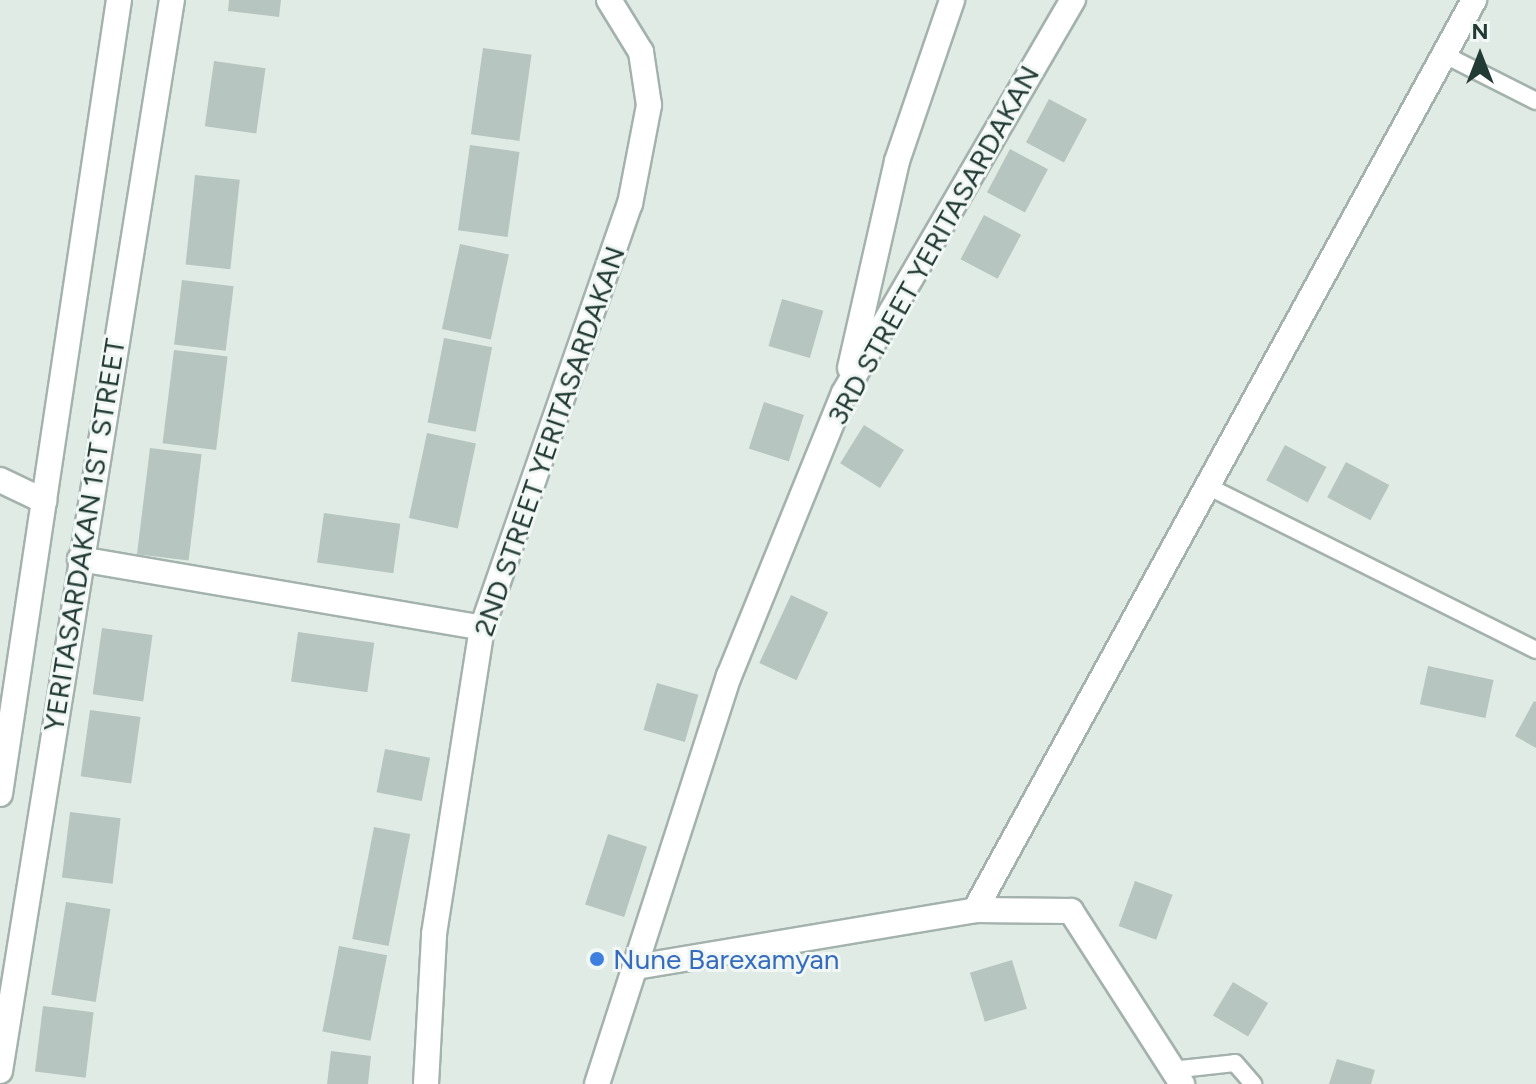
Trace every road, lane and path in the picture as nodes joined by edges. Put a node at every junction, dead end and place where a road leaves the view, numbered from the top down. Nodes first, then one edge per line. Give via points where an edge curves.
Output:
1 (119, 0) edge
2 (172, 0) edge
3 (609, 0) edge
4 (952, 0) edge
5 (1073, 0) edge
6 (1474, 0) edge
7 (1443, 54) junction
8 (1536, 101) edge
9 (844, 393) junction
10 (0, 480) edge
11 (1209, 487) junction
12 (44, 501) junction
13 (80, 559) junction
14 (482, 628) junction
15 (1536, 650) edge
16 (0, 794) edge
17 (975, 910) junction
18 (636, 967) junction
19 (0, 1071) edge
20 (1176, 1077) edge
21 (601, 1081) edge
22 (426, 1084) edge
23 (1253, 1084) edge

1 - 12 street
2 - 13 street, YERITASARDAKAN 1ST STREET
3 - 14 street, 2ND STREET YERITASARDAKAN via 641,52 649,105 630,204
4 - 9 street via 897,161
5 - 9 street, 3RD STREET YERITASARDAKAN
6 - 7 street
7 - 8 lane
7 - 11 street
9 - 18 street, 3RD STREET YERITASARDAKAN via 729,676
10 - 12 street
11 - 15 lane
11 - 17 street
12 - 16 street
13 - 14 street
13 - 19 street, YERITASARDAKAN 1ST STREET
14 - 22 street, 2ND STREET YERITASARDAKAN via 434,934
17 - 18 street
17 - 20 street via 1071,911
18 - 21 street, 3RD STREET YERITASARDAKAN
20 - 23 lane via 1235,1063

